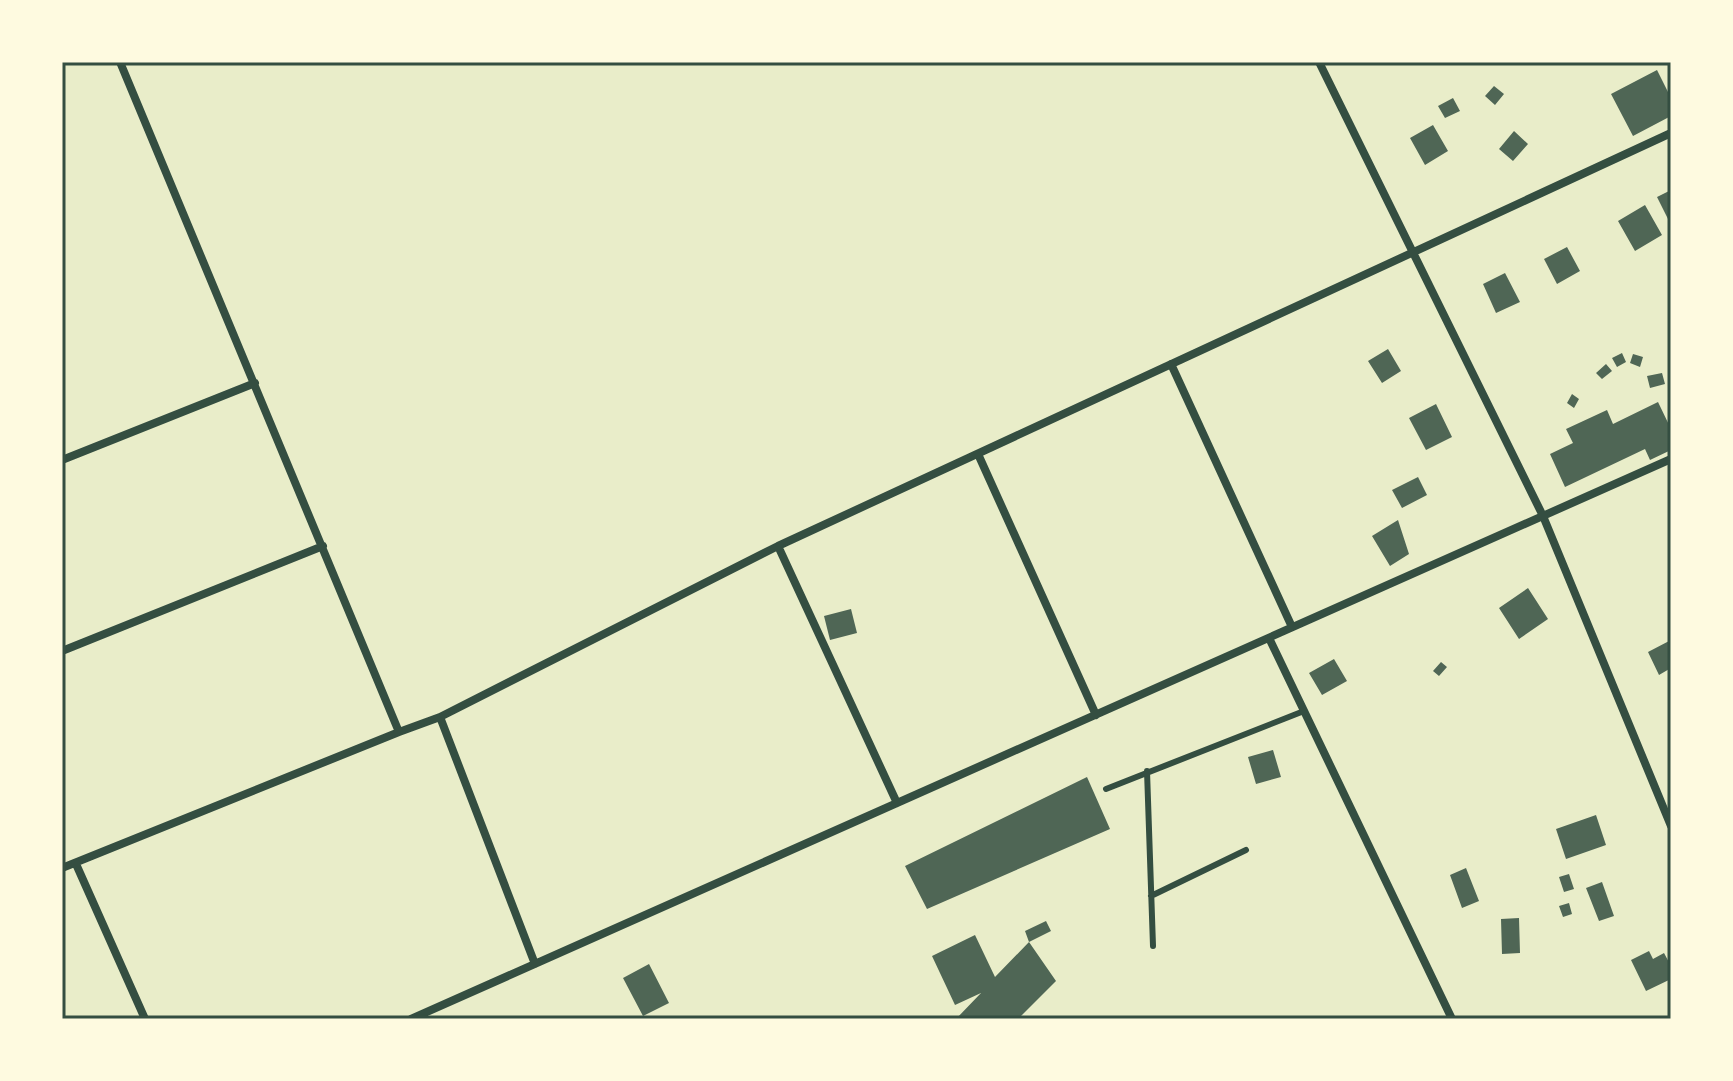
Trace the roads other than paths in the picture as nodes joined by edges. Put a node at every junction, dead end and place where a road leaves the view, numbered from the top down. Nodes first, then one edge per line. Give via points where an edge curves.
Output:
1 (120, 62) edge
2 (1319, 62) edge
3 (1671, 133) edge
4 (1413, 252) junction
5 (1171, 364) junction
6 (255, 383) junction
7 (978, 454) junction
8 (1671, 459) edge
9 (62, 460) edge
10 (1543, 516) junction
11 (323, 546) junction
12 (778, 546) junction
13 (1292, 627) junction
14 (1269, 638) junction
15 (62, 651) edge
16 (1304, 711) junction
17 (1096, 715) junction
18 (440, 717) junction
19 (399, 732) junction
20 (1147, 771) junction
21 (1106, 789) dead end
22 (897, 803) junction
23 (1671, 826) edge
24 (1246, 850) dead end
25 (76, 864) junction
26 (62, 868) edge
27 (1151, 896) junction
28 (1153, 946) dead end
29 (535, 964) junction
30 (145, 1019) edge
31 (411, 1019) edge
32 (1452, 1019) edge

1 - 6 street
2 - 4 street
3 - 4 street
4 - 5 street
4 - 10 street
5 - 7 street
5 - 13 street
6 - 9 street
6 - 11 street
7 - 12 street
7 - 17 street
8 - 10 street
10 - 13 street
10 - 23 street
11 - 15 street
11 - 19 street
12 - 18 street
12 - 22 street
13 - 14 street
14 - 16 street
14 - 17 street
16 - 20 lane
16 - 32 street
17 - 22 street
18 - 19 street
18 - 29 street
19 - 25 street
20 - 21 lane
20 - 27 lane
22 - 29 street
24 - 27 lane
25 - 26 street
25 - 30 street
27 - 28 lane
29 - 31 street

